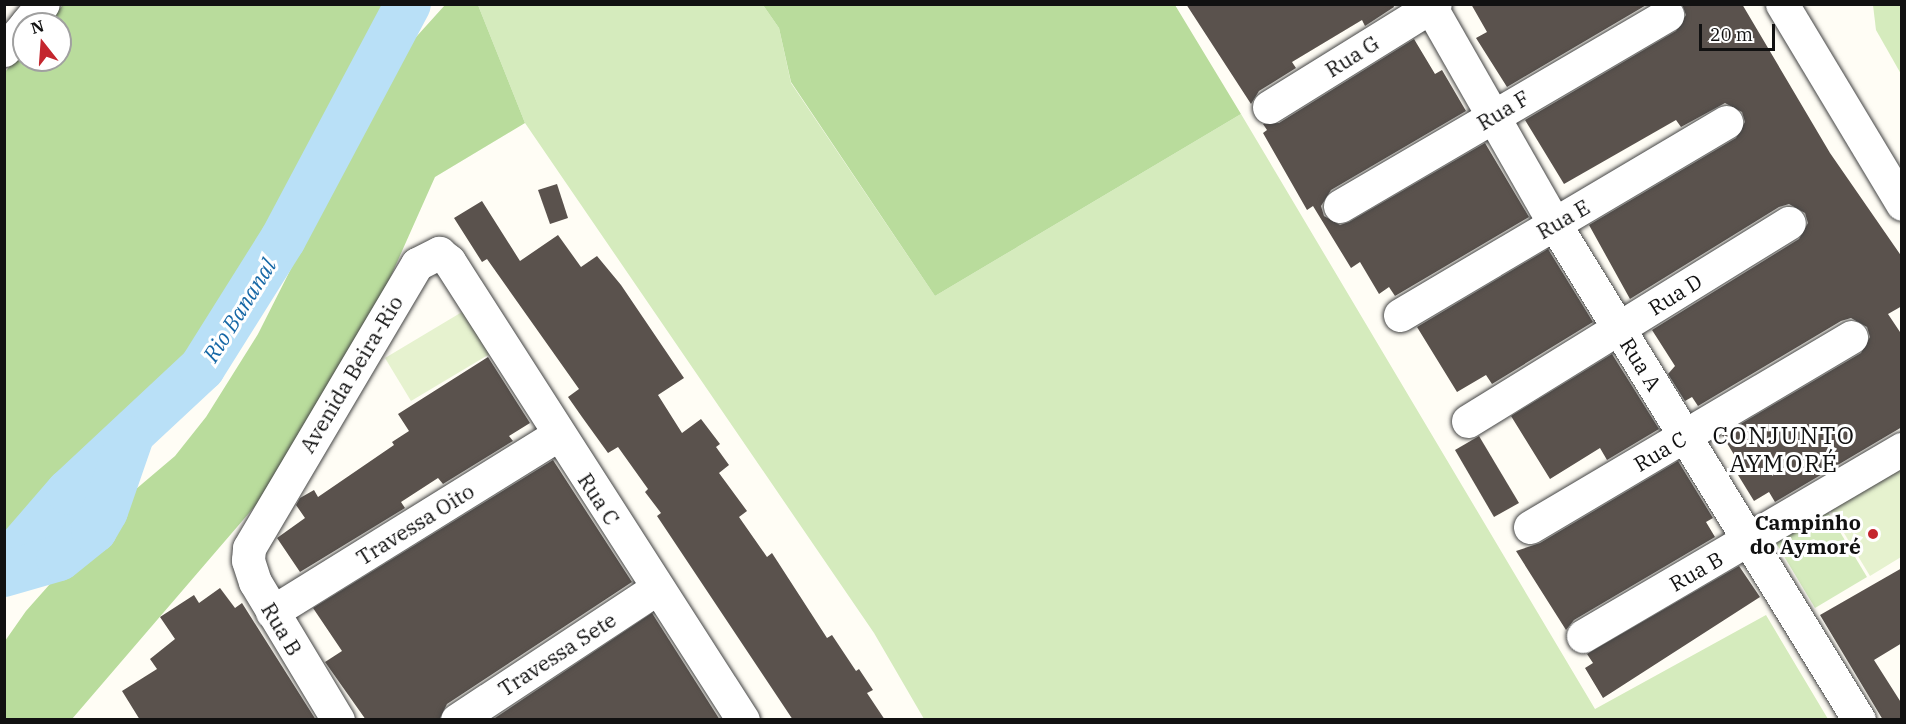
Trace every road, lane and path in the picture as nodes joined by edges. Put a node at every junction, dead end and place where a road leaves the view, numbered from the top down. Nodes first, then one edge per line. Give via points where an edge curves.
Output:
1 (1782, 4) edge
2 (1431, 5) edge
3 (1667, 15) dead end
4 (1269, 107) dead end
5 (1491, 116) junction
6 (1726, 122) dead end
7 (1902, 204) edge
8 (1340, 206) dead end
9 (1554, 223) junction
10 (1790, 223) dead end
11 (459, 276) joint
12 (1400, 315) dead end
13 (1619, 330) junction
14 (1851, 337) dead end
15 (1468, 421) dead end
16 (558, 435) junction
17 (1685, 436) junction
18 (1902, 449) edge
19 (1530, 527) dead end
20 (256, 533) joint
21 (1749, 540) junction
22 (657, 588) junction
23 (272, 612) junction
24 (1583, 636) dead end
25 (338, 720) edge
26 (457, 720) edge
27 (743, 720) edge
28 (1859, 720) edge

1 - 7 street
2 - 4 street, Rua G
2 - 5 street, Rua A
3 - 5 street, Rua F
5 - 8 street, Rua F
5 - 9 street, Rua A
6 - 9 street, Rua E
9 - 12 street, Rua E
9 - 13 street, Rua A
10 - 13 street, Rua D
11 - 16 street, Rua C
11 - 20 street, Avenida Beira-Rio via 442,254 429,255 417,264
13 - 15 street, Rua D
13 - 17 street, Rua A
14 - 17 street, Rua C
16 - 22 street, Rua C
16 - 23 street, Travessa Oito
17 - 19 street, Rua C
17 - 21 street, Rua A
18 - 21 street, Rua B
20 - 23 street, Rua B via 248,560
21 - 24 street, Rua B
21 - 28 street, Rua A
22 - 26 street, Travessa Sete
22 - 27 street, Rua C
23 - 25 street, Rua B

